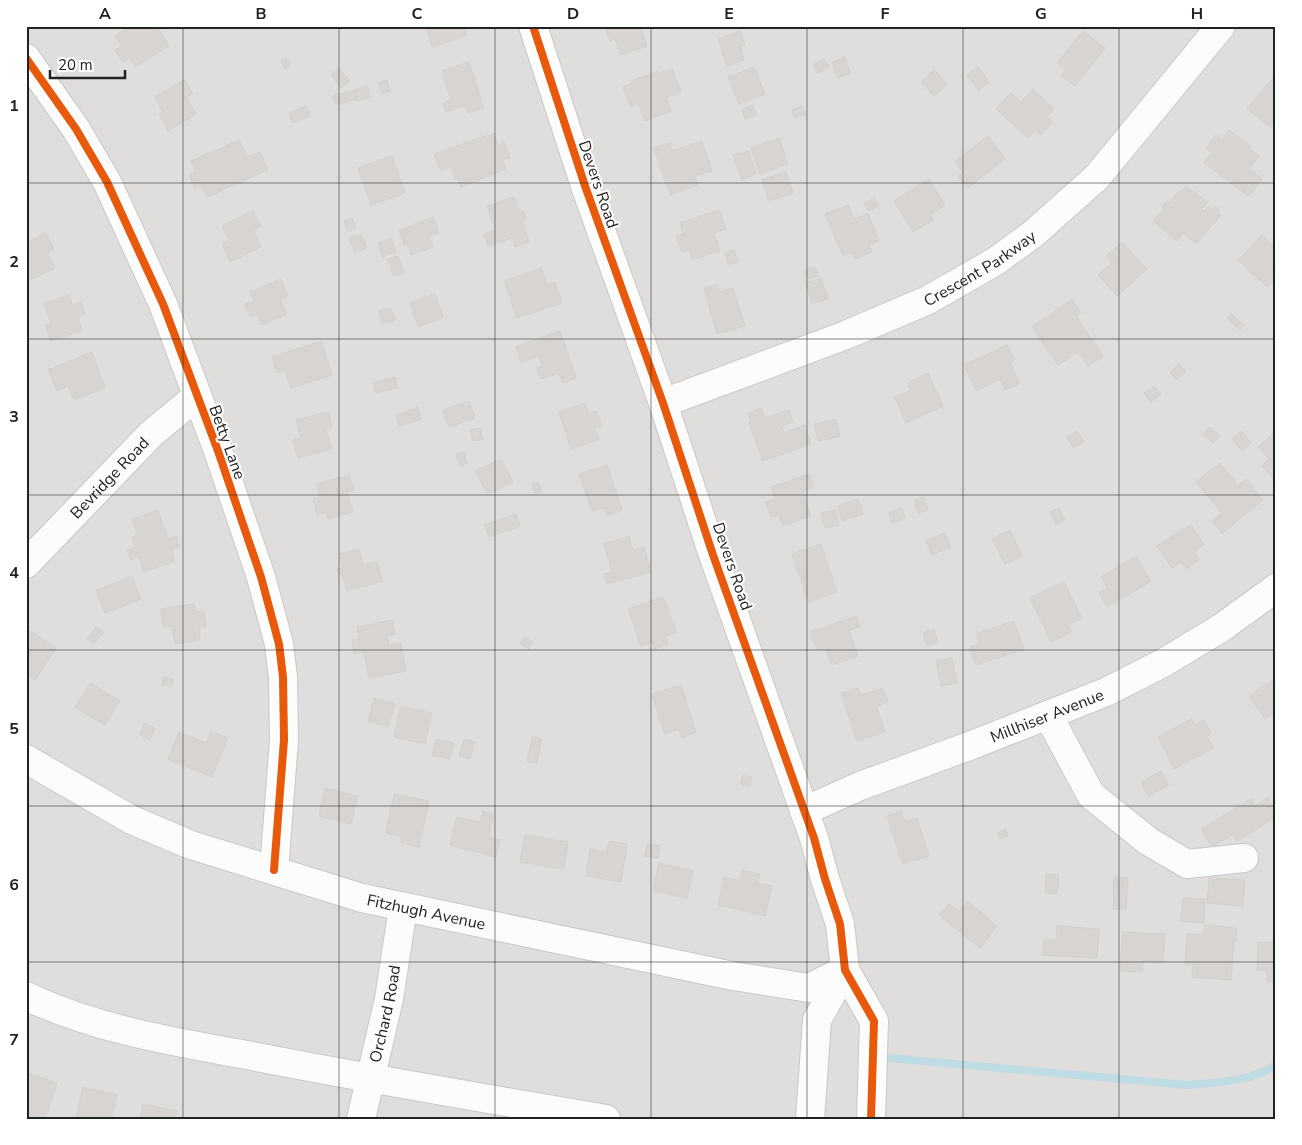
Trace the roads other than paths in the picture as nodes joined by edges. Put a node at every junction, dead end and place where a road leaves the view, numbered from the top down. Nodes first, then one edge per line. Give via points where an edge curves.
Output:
1 (533, 26) edge
2 (1221, 26) edge
3 (26, 58) edge
4 (197, 396) junction
5 (663, 402) junction
6 (26, 564) edge
7 (1276, 588) edge
8 (1048, 715) junction
9 (26, 759) edge
10 (804, 811) junction
11 (1244, 858) dead end
12 (274, 870) junction
13 (403, 908) junction
14 (845, 970) junction
15 (26, 996) edge
16 (370, 1080) junction
17 (361, 1119) edge
18 (606, 1119) edge
19 (810, 1119) edge
20 (871, 1119) edge

1 - 5 street, Devers Road via 585,186
2 - 5 street, Crescent Parkway via 1098,177 996,262 928,300 846,335
3 - 4 street, Betty Lane via 76,129 107,182 163,304
4 - 6 street, Bevridge Road via 151,434
4 - 12 street, Betty Lane via 261,577 279,644 284,740
5 - 10 street, Devers Road via 713,555
7 - 8 street, Millhiser Avenue via 1221,628 1162,663 1106,692
8 - 10 street, Millhiser Avenue via 860,786
8 - 11 street via 1091,795 1148,841 1187,864
9 - 12 street, Fitzhugh Avenue via 132,820 191,845
10 - 14 street, Devers Road via 840,924
12 - 13 street, Fitzhugh Avenue
13 - 14 street, Fitzhugh Avenue via 733,976 809,988
13 - 16 street, Orchard Road via 389,999
14 - 19 street via 817,1020
14 - 20 street, Devers Road via 874,1021
15 - 16 street via 81,1018 139,1034
16 - 17 street, Orchard Road
16 - 18 street

